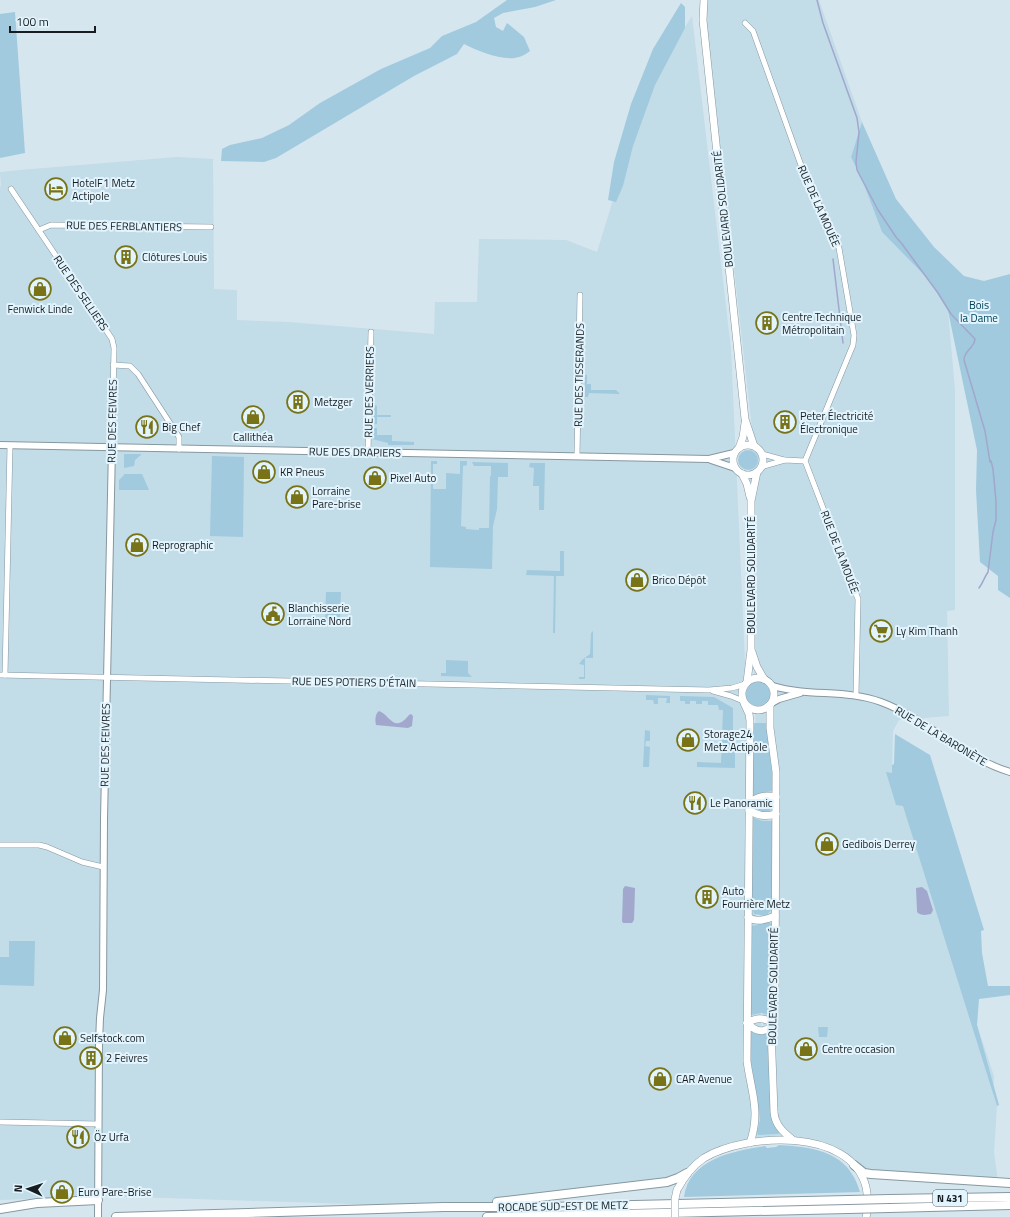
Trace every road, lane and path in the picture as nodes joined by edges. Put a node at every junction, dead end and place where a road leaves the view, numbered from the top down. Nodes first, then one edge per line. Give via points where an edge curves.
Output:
1 (704, 0) edge
2 (745, 23) dead end
3 (11, 189) dead end
4 (210, 228) dead end
5 (39, 230) junction
6 (580, 295) dead end
7 (371, 332) dead end
8 (113, 365) junction
9 (746, 419) junction
10 (0, 445) edge
11 (10, 446) junction
12 (754, 446) junction
13 (112, 448) junction
14 (179, 449) junction
15 (737, 450) junction
16 (368, 452) junction
17 (762, 454) junction
18 (577, 456) junction
19 (710, 459) junction
20 (785, 460) junction
21 (805, 461) junction
22 (735, 468) junction
23 (759, 470) junction
24 (742, 474) junction
25 (751, 501) junction
26 (751, 650) junction
27 (3, 675) edge
28 (107, 677) junction
29 (764, 679) junction
30 (746, 683) junction
31 (773, 686) junction
32 (709, 690) junction
33 (801, 692) junction
34 (856, 695) junction
35 (744, 702) junction
36 (771, 704) junction
37 (1010, 772) edge
38 (776, 797) junction
39 (749, 806) junction
40 (776, 814) junction
41 (0, 845) edge
42 (103, 867) junction
43 (775, 916) junction
44 (748, 918) junction
45 (747, 1023) junction
46 (771, 1025) junction
47 (0, 1122) edge
48 (98, 1124) junction
49 (793, 1140) junction
50 (750, 1143) junction
51 (854, 1165) junction
52 (687, 1173) junction
53 (1010, 1183) edge
54 (1010, 1197) edge
55 (98, 1200) junction
56 (889, 1203) junction
57 (848, 1204) junction
58 (1010, 1205) edge
59 (444, 1207) junction
60 (0, 1209) edge
61 (98, 1217) edge
62 (116, 1217) edge
63 (488, 1217) edge
64 (675, 1217) edge
65 (866, 1217) edge

1 - 9 main road, BOULEVARD SOLIDARITÉ via 703,20
2 - 21 street, RUE DE LA MOUÉE via 753,31 802,168 839,248 854,335 853,345
3 - 5 street, RUE DES SELLIERS
4 - 5 street, RUE DES FERBLANTIERS via 51,224
5 - 8 street, RUE DES SELLIERS via 110,334 114,348
6 - 18 street, RUE DES TISSERANDS
7 - 16 street, RUE DES VERRIERS
8 - 13 street, RUE DES FEIVRES
8 - 14 street via 130,366 138,374 179,437
9 - 12 main road, BOULEVARD SOLIDARITÉ
9 - 15 main road, BOULEVARD SOLIDARITÉ via 743,437
10 - 11 street, RUE DES DRAPIERS
11 - 13 street, RUE DES DRAPIERS
11 - 27 street
12 - 15 main road via 744,446
12 - 17 main road
13 - 14 street, RUE DES DRAPIERS
13 - 28 street, RUE DES FEIVRES
14 - 16 street, RUE DES DRAPIERS
15 - 19 street, RUE DES DRAPIERS
15 - 22 main road via 733,458
16 - 18 street, RUE DES DRAPIERS
17 - 20 street
17 - 23 main road
18 - 19 street, RUE DES DRAPIERS
19 - 22 street, RUE DES DRAPIERS
20 - 21 street
20 - 23 street
21 - 34 street, RUE DE LA MOUÉE via 858,599
22 - 24 main road
23 - 24 main road via 749,475
23 - 25 main road, BOULEVARD SOLIDARITÉ
24 - 25 main road, BOULEVARD SOLIDARITÉ
25 - 26 main road, BOULEVARD SOLIDARITÉ
26 - 29 main road, BOULEVARD SOLIDARITÉ
26 - 30 main road, BOULEVARD SOLIDARITÉ
27 - 28 street, RUE DES POTIERS D'ÉTAIN
28 - 32 street, RUE DES POTIERS D'ÉTAIN
28 - 42 street, RUE DES FEIVRES
29 - 30 main road via 756,678
29 - 31 main road
30 - 32 street, RUE DES POTIERS D'ÉTAIN via 732,688
30 - 35 main road via 742,692
31 - 33 street, RUE DE LA BARONÈTE
31 - 36 main road via 774,696
32 - 35 street, RUE DES POTIERS D'ÉTAIN
33 - 34 street, RUE DE LA BARONÈTE
33 - 36 street, RUE DE LA BARONÈTE
34 - 37 street, RUE DE LA BARONÈTE via 898,709 984,762
35 - 36 main road via 757,710 765,709
35 - 39 main road via 750,714
36 - 38 main road, BOULEVARD SOLIDARITÉ via 769,720 776,772
38 - 39 main road via 760,796
38 - 40 main road, BOULEVARD SOLIDARITÉ
39 - 40 main road via 759,816
39 - 44 main road
40 - 43 main road, BOULEVARD SOLIDARITÉ
41 - 42 street via 39,845 82,862
42 - 48 street, RUE DES FEIVRES
43 - 44 main road via 760,921
43 - 46 main road, BOULEVARD SOLIDARITÉ via 775,987
44 - 45 main road
45 - 46 main road via 762,1018
45 - 46 main road via 758,1031 766,1030
45 - 50 main road via 748,1066 756,1114
46 - 49 main road, BOULEVARD SOLIDARITÉ via 774,1119
47 - 48 street
48 - 55 street, RUE DES FEIVRES
49 - 50 main road
49 - 51 main road via 830,1149
50 - 52 main road via 710,1155
51 - 53 highway via 864,1173 871,1174
51 - 65 main road via 864,1181 868,1204
52 - 59 highway via 667,1182
52 - 64 main road, bridge via 677,1190
54 - 56 highway, ROCADE SUD-EST DE METZ / N 431
55 - 60 highway via 37,1203
55 - 61 street, RUE DES FEIVRES
56 - 57 highway, ROCADE SUD-EST DE METZ / N 431, bridge
56 - 58 highway, ROCADE SUD-EST DE METZ / N 431
57 - 59 highway, ROCADE SUD-EST DE METZ / N 431
57 - 63 highway, ROCADE SUD-EST DE METZ / N 431
59 - 62 highway, ROCADE SUD-EST DE METZ / N 431

